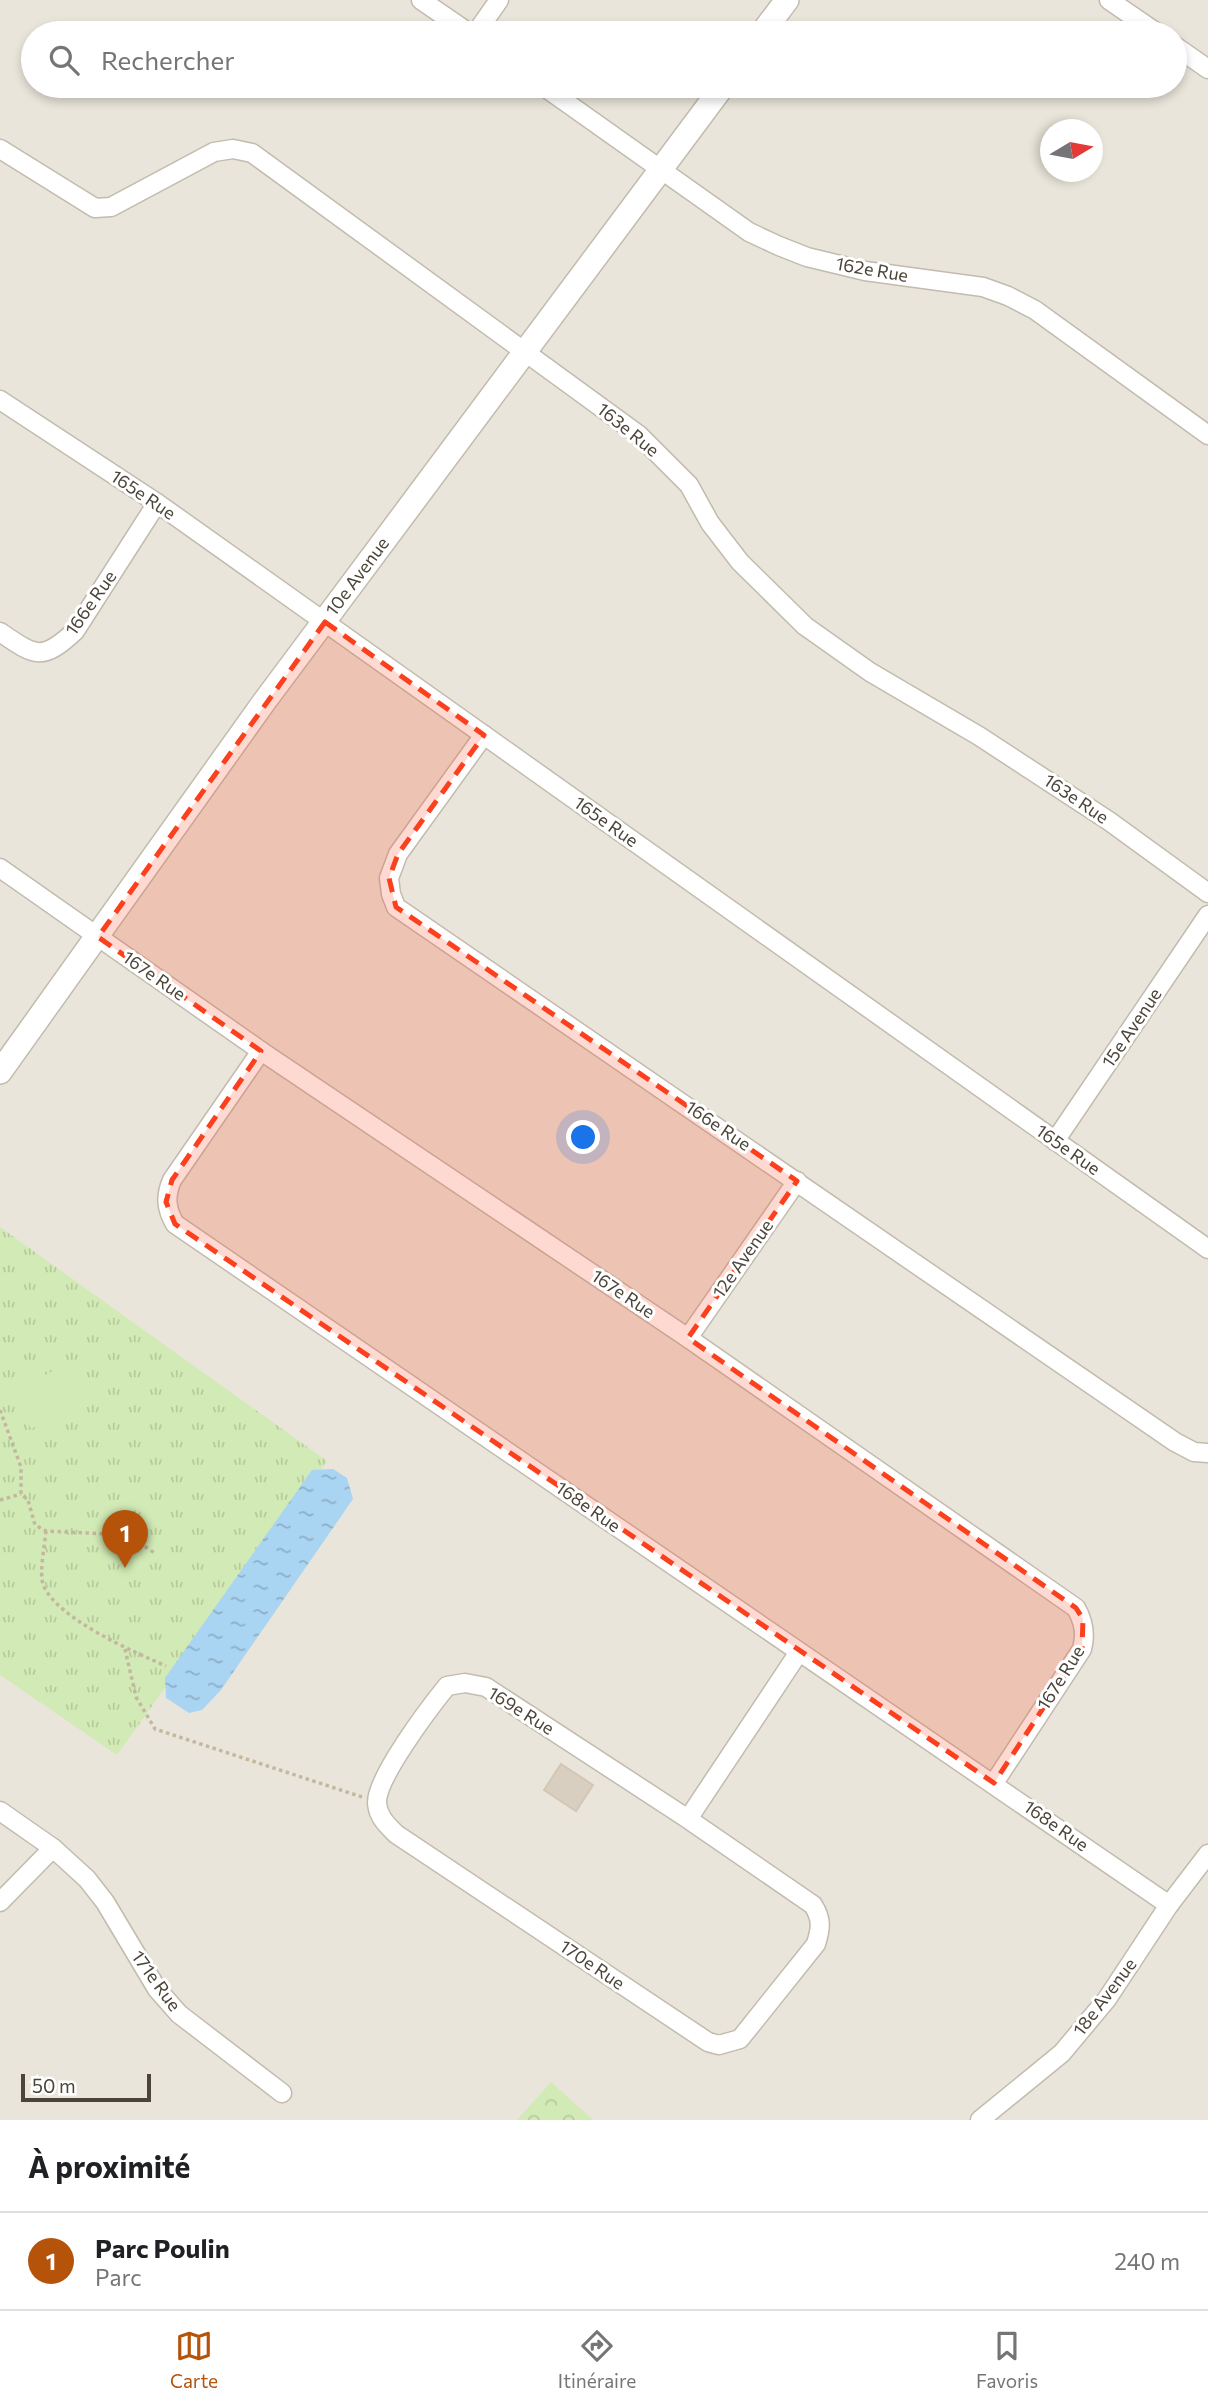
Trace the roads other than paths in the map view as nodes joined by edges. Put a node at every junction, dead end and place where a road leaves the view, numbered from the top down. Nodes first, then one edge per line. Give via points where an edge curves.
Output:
1 (421, 0) edge
2 (499, 0) edge
3 (787, 0) edge
4 (1109, 0) edge
5 (452, 21) edge
6 (484, 21) edge
7 (771, 21) edge
8 (1140, 21) edge
9 (1187, 54) edge
10 (1208, 69) edge
11 (560, 98) edge
12 (714, 98) edge
13 (0, 149) edge
14 (661, 169) junction
15 (525, 353) junction
16 (0, 400) edge
17 (1208, 435) edge
18 (157, 503) junction
19 (325, 622) junction
20 (0, 632) edge
21 (484, 735) junction
22 (0, 868) edge
23 (1208, 893) edge
24 (1208, 915) edge
25 (98, 937) junction
26 (261, 1051) junction
27 (0, 1072) edge
28 (1055, 1141) junction
29 (797, 1181) junction
30 (1208, 1249) edge
31 (688, 1338) junction
32 (1208, 1453) edge
33 (799, 1652) junction
34 (994, 1783) junction
35 (377, 1802) joint
36 (0, 1811) edge
37 (688, 1819) junction
38 (53, 1848) junction
39 (1208, 1854) edge
40 (0, 1902) edge
41 (1169, 1905) junction
42 (816, 1944) joint
43 (282, 2092) dead end
44 (980, 2120) edge

1 - 5 street
2 - 6 street
3 - 7 street
4 - 8 street
9 - 10 street
11 - 14 street, 162e Rue
12 - 14 street, 10e Avenue
13 - 15 street, 163e Rue via 95,208 111,207 214,152 233,149 251,153
14 - 15 street, 10e Avenue
14 - 17 street, 162e Rue via 749,232 807,257 865,271 983,287 1008,296 1035,310
15 - 19 street, 10e Avenue
15 - 23 street, 163e Rue via 639,435 689,485 740,562 804,626 1109,821
16 - 18 street, 165e Rue
18 - 19 street, 165e Rue
18 - 20 street, 166e Rue via 75,631 61,644 48,651 28,651
19 - 21 street, 165e Rue
19 - 25 street, 10e Avenue
21 - 28 street, 165e Rue
21 - 29 street, 166e Rue via 398,854 389,878 396,907
22 - 25 street, 167e Rue
24 - 28 street, 15e Avenue
25 - 26 street, 167e Rue
25 - 27 street, 10e Avenue
26 - 31 street, 167e Rue
26 - 33 street, 168e Rue via 172,1180 166,1202 175,1224
28 - 30 street, 165e Rue
29 - 31 street, 12e Avenue
29 - 32 street, 166e Rue via 1175,1443
31 - 34 street, 167e Rue via 1076,1608 1083,1619 1082,1649
33 - 34 street, 168e Rue
33 - 37 street
34 - 41 street, 168e Rue
35 - 37 street, 169e Rue via 382,1782 447,1686 465,1683 486,1687
35 - 42 street, 170e Rue via 381,1820 396,1834 708,2042 719,2045 740,2039
36 - 38 street, 171e Rue
37 - 42 street, 169e Rue via 813,1905 820,1915
38 - 40 street
38 - 43 street, 171e Rue via 105,1902 157,1989 179,2014
39 - 41 street, 18e Avenue
41 - 44 street, 18e Avenue via 1107,1999 1062,2053

